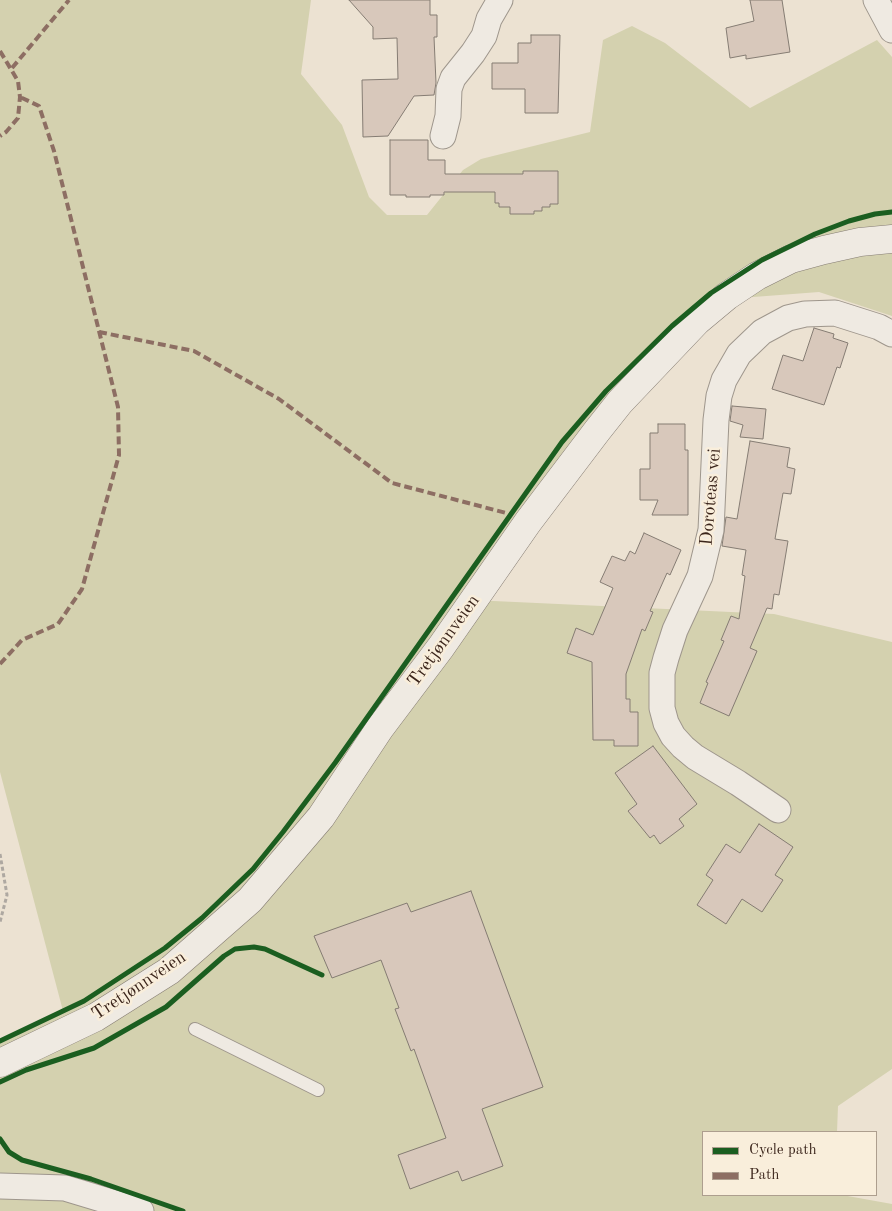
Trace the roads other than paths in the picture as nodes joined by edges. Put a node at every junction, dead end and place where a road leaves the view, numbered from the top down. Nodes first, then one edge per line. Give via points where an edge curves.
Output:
1 (500, 0) edge
2 (876, 0) edge
3 (892, 30) edge
4 (443, 136) dead end
5 (892, 239) edge
6 (892, 334) edge
7 (778, 810) dead end
8 (195, 1029) dead end
9 (0, 1063) edge
10 (318, 1090) dead end
11 (0, 1186) edge
12 (141, 1211) edge

1 - 4 street via 484,36 453,78
2 - 3 street
5 - 9 street, Tretjønnveien via 860,242 791,259 757,276 697,321 597,431 380,728 321,817 250,900 169,971 96,1017
6 - 7 street, Doroteas vei via 835,313 788,318 762,332 739,354 719,396 711,530 700,576 666,658 662,673 662,708 666,723 683,747
8 - 10 lane
11 - 12 street via 65,1188

